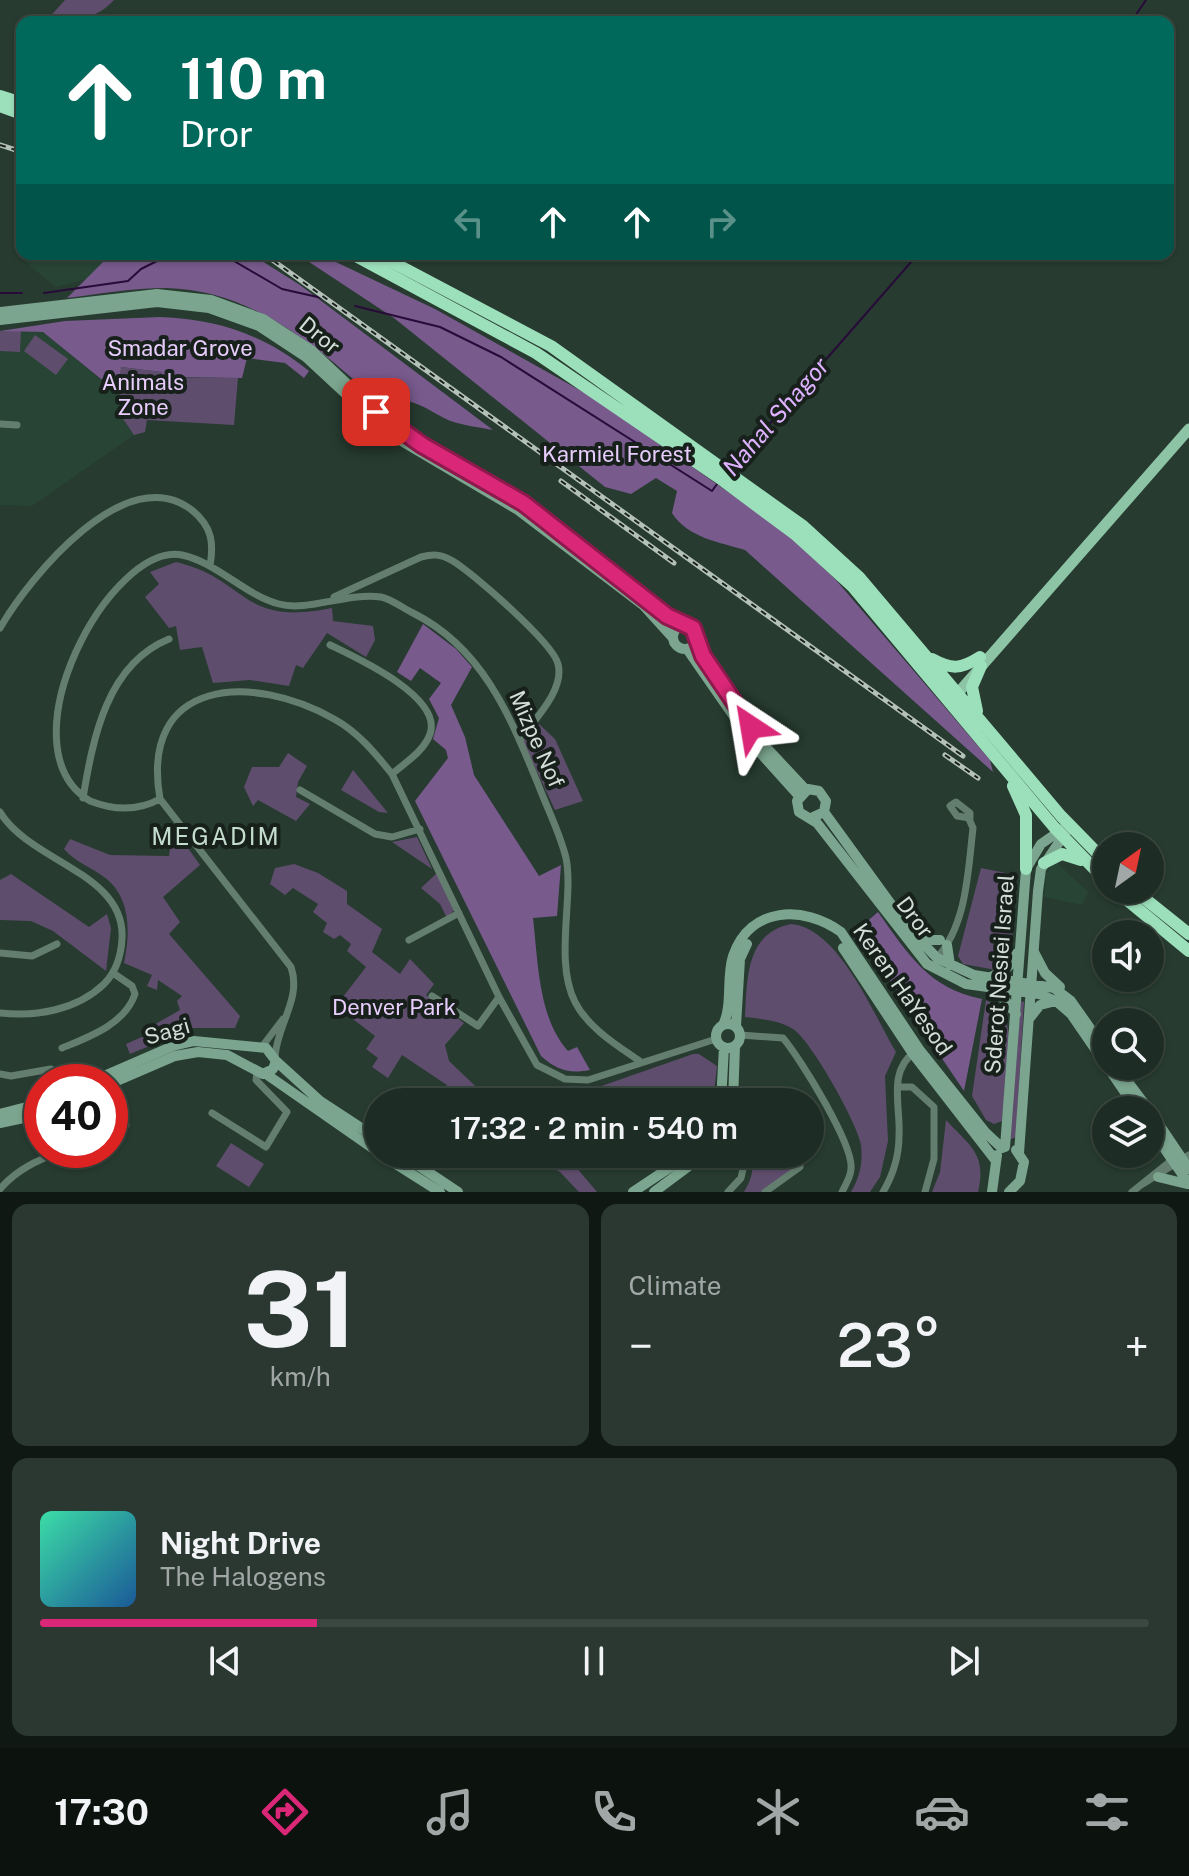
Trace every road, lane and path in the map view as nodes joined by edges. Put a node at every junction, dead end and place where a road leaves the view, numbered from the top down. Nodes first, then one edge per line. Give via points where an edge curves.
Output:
1 (363, 260) edge
2 (388, 260) edge
3 (0, 312) edge
4 (0, 320) edge
5 (0, 424) edge
6 (17, 425) dead end
7 (1189, 429) edge
8 (725, 475) junction
9 (210, 566) junction
10 (330, 599) junction
11 (81, 623) dead end
12 (682, 625) junction
13 (0, 628) edge
14 (672, 637) junction
15 (169, 639) dead end
16 (330, 645) dead end
17 (692, 645) junction
18 (927, 656) junction
19 (980, 662) junction
20 (952, 692) junction
21 (984, 724) junction
22 (520, 740) junction
23 (995, 756) junction
24 (392, 774) junction
25 (55, 777) dead end
26 (300, 790) dead end
27 (803, 793) junction
28 (83, 798) junction
29 (160, 799) junction
30 (0, 812) edge
31 (824, 812) junction
32 (811, 818) junction
33 (969, 819) dead end
34 (420, 829) junction
35 (1064, 831) junction
36 (846, 852) junction
37 (1092, 852) edge
38 (1044, 863) junction
39 (1092, 867) joint
40 (1026, 869) junction
41 (1132, 904) edge
42 (1152, 904) edge
43 (459, 913) junction
44 (1189, 934) edge
45 (409, 940) dead end
46 (918, 940) junction
47 (943, 943) junction
48 (57, 944) dead end
49 (1020, 947) junction
50 (1033, 950) junction
51 (1189, 951) edge
52 (0, 953) edge
53 (934, 955) junction
54 (927, 964) junction
55 (950, 965) junction
56 (113, 973) junction
57 (987, 983) junction
58 (1018, 986) junction
59 (1031, 988) junction
60 (432, 996) dead end
61 (499, 997) junction
62 (1056, 1001) junction
63 (1071, 1001) junction
64 (0, 1013) edge
65 (1016, 1014) junction
66 (284, 1018) junction
67 (1028, 1020) junction
68 (1092, 1031) edge
69 (730, 1039) junction
70 (1092, 1045) edge
71 (62, 1048) dead end
72 (260, 1048) junction
73 (916, 1052) junction
74 (275, 1059) junction
75 (641, 1062) junction
76 (128, 1066) edge
77 (258, 1071) junction
78 (0, 1074) edge
79 (24, 1074) edge
80 (128, 1077) edge
81 (1127, 1080) edge
82 (898, 1087) junction
83 (723, 1088) edge
84 (732, 1088) edge
85 (1139, 1096) edge
86 (24, 1108) edge
87 (212, 1113) dead end
88 (0, 1114) edge
89 (24, 1118) edge
90 (0, 1123) edge
91 (1008, 1128) junction
92 (364, 1130) edge
93 (986, 1133) junction
94 (1164, 1133) edge
95 (1164, 1142) edge
96 (364, 1143) edge
97 (1004, 1147) junction
98 (1019, 1153) junction
99 (996, 1161) junction
100 (1182, 1161) edge
101 (24, 1167) edge
102 (407, 1168) edge
103 (419, 1168) edge
104 (669, 1168) edge
105 (686, 1168) edge
106 (743, 1168) edge
107 (799, 1168) edge
108 (1158, 1177) junction
109 (996, 1180) junction
110 (1141, 1185) junction
111 (1189, 1185) edge
112 (0, 1189) edge
113 (448, 1190) edge
114 (1010, 1190) edge
115 (633, 1192) edge
116 (654, 1192) edge
117 (728, 1192) edge
118 (765, 1192) edge
119 (842, 1192) edge
120 (883, 1192) edge
121 (925, 1192) edge
122 (992, 1192) edge
123 (1132, 1192) edge

1 - 8 highway via 536,353
2 - 8 highway via 551,346
3 - 12 street, Dror via 157,294 211,300 263,319 311,350 393,427 502,488
4 - 14 street, Dror via 157,302 209,308 259,326 306,357 388,433 518,510 643,605
5 - 6 street
7 - 19 main road
8 - 18 highway via 839,558
8 - 20 highway via 852,586
9 - 10 street, Mizpe Nof via 259,599 287,606
9 - 11 street, Mizpe Nof via 175,554 149,560
9 - 13 street via 213,544 198,515 174,500 140,498 120,506 46,563
10 - 22 street, Mizpe Nof via 381,597 431,622 491,681
10 - 22 street via 421,557 435,553 453,561 527,624 558,663 558,683
12 - 14 street
12 - 17 street, Dror via 693,628
14 - 17 street, Dror via 678,647
15 - 28 street via 146,649 121,678 104,712
16 - 24 street via 362,660 424,703 431,718 430,736
17 - 27 street
18 - 19 highway via 953,668
18 - 20 highway
19 - 20 main road
19 - 21 highway via 971,695
20 - 21 highway
20 - 23 highway
21 - 35 highway
22 - 75 street, Mizpe Nof via 566,860 566,959 573,999 586,1019
23 - 35 highway
23 - 40 highway via 1026,815
24 - 29 street via 357,735 316,710 258,691 225,690 195,701 172,719 158,742
24 - 34 street
25 - 28 street
26 - 34 street via 375,834 392,837
27 - 31 street via 814,789 823,795
27 - 32 street via 799,812
28 - 29 street via 119,808
29 - 66 street via 291,967 295,998
30 - 56 street via 26,842 110,897 122,933
31 - 32 street
31 - 36 street, Dror
32 - 36 street, Dror
33 - 47 street via 973,828 967,887
34 - 43 street
35 - 37 highway
35 - 38 street, Sderot Nesiei Israel
35 - 39 highway
35 - 40 street, Sderot Nesiei Israel via 1034,852
36 - 46 street, Dror
36 - 54 street, Dror
38 - 39 highway via 1067,854
38 - 50 street, Sderot Nesiei Israel
40 - 49 street, Sderot Nesiei Israel
41 - 51 highway
42 - 44 highway
43 - 45 street
43 - 61 street
46 - 47 street
46 - 53 street, Dror
47 - 53 street
47 - 55 street
48 - 52 street via 32,956
49 - 57 street via 1009,966
49 - 58 street, Sderot Nesiei Israel
50 - 59 street, Sderot Nesiei Israel
50 - 63 street
53 - 54 street
53 - 55 street, Dror
54 - 57 street, Dror via 947,977
55 - 57 street, Dror
56 - 64 street via 74,1003 22,1015
56 - 71 street via 132,986 131,1004 100,1031
57 - 58 street, Dror
57 - 65 street
58 - 59 street, Dror
58 - 65 street, Sderot Nesiei Israel
59 - 62 street
59 - 63 street via 1054,988
59 - 67 street, Sderot Nesiei Israel
60 - 61 street via 478,1026
61 - 75 street via 537,1065 565,1079 588,1080
62 - 67 street via 1040,1005
62 - 70 street
63 - 68 street
65 - 91 street, Sderot Nesiei Israel
66 - 72 street
66 - 74 street
67 - 98 street, Sderot Nesiei Israel
69 - 73 street, Keren HaYesod via 740,959 751,938 778,921 806,920 836,938
69 - 73 street, Keren HaYesod via 723,1025 733,958 745,935 765,918 807,914 841,932
69 - 75 street
69 - 83 street
69 - 84 street
69 - 119 street via 783,1038 802,1061 847,1148 852,1167
72 - 74 street
72 - 76 street, Sagi via 194,1041
72 - 77 street via 250,1058
73 - 82 street via 901,1065
73 - 93 street, Keren HaYesod
73 - 99 street, Keren HaYesod
74 - 77 street via 273,1069
74 - 92 street via 320,1101
77 - 80 street, Sagi via 227,1055 186,1053
77 - 87 street via 256,1080 287,1112 266,1147
77 - 96 street, Sagi
78 - 79 street
81 - 85 street
82 - 120 street via 898,1147
82 - 121 street via 912,1087 934,1107 934,1159
86 - 88 street
89 - 90 street
91 - 93 street
91 - 97 street, Sderot Nesiei Israel
93 - 97 street, Keren HaYesod
94 - 100 street
95 - 100 street
97 - 98 street
97 - 99 street
98 - 114 street via 1023,1175
99 - 109 street
100 - 108 street
100 - 110 street
100 - 111 street
101 - 112 street
102 - 113 street, Sagi
103 - 113 street
104 - 115 street
105 - 116 street
106 - 117 street
107 - 118 street
108 - 110 street
108 - 111 street
109 - 114 street
109 - 122 street
110 - 123 street

